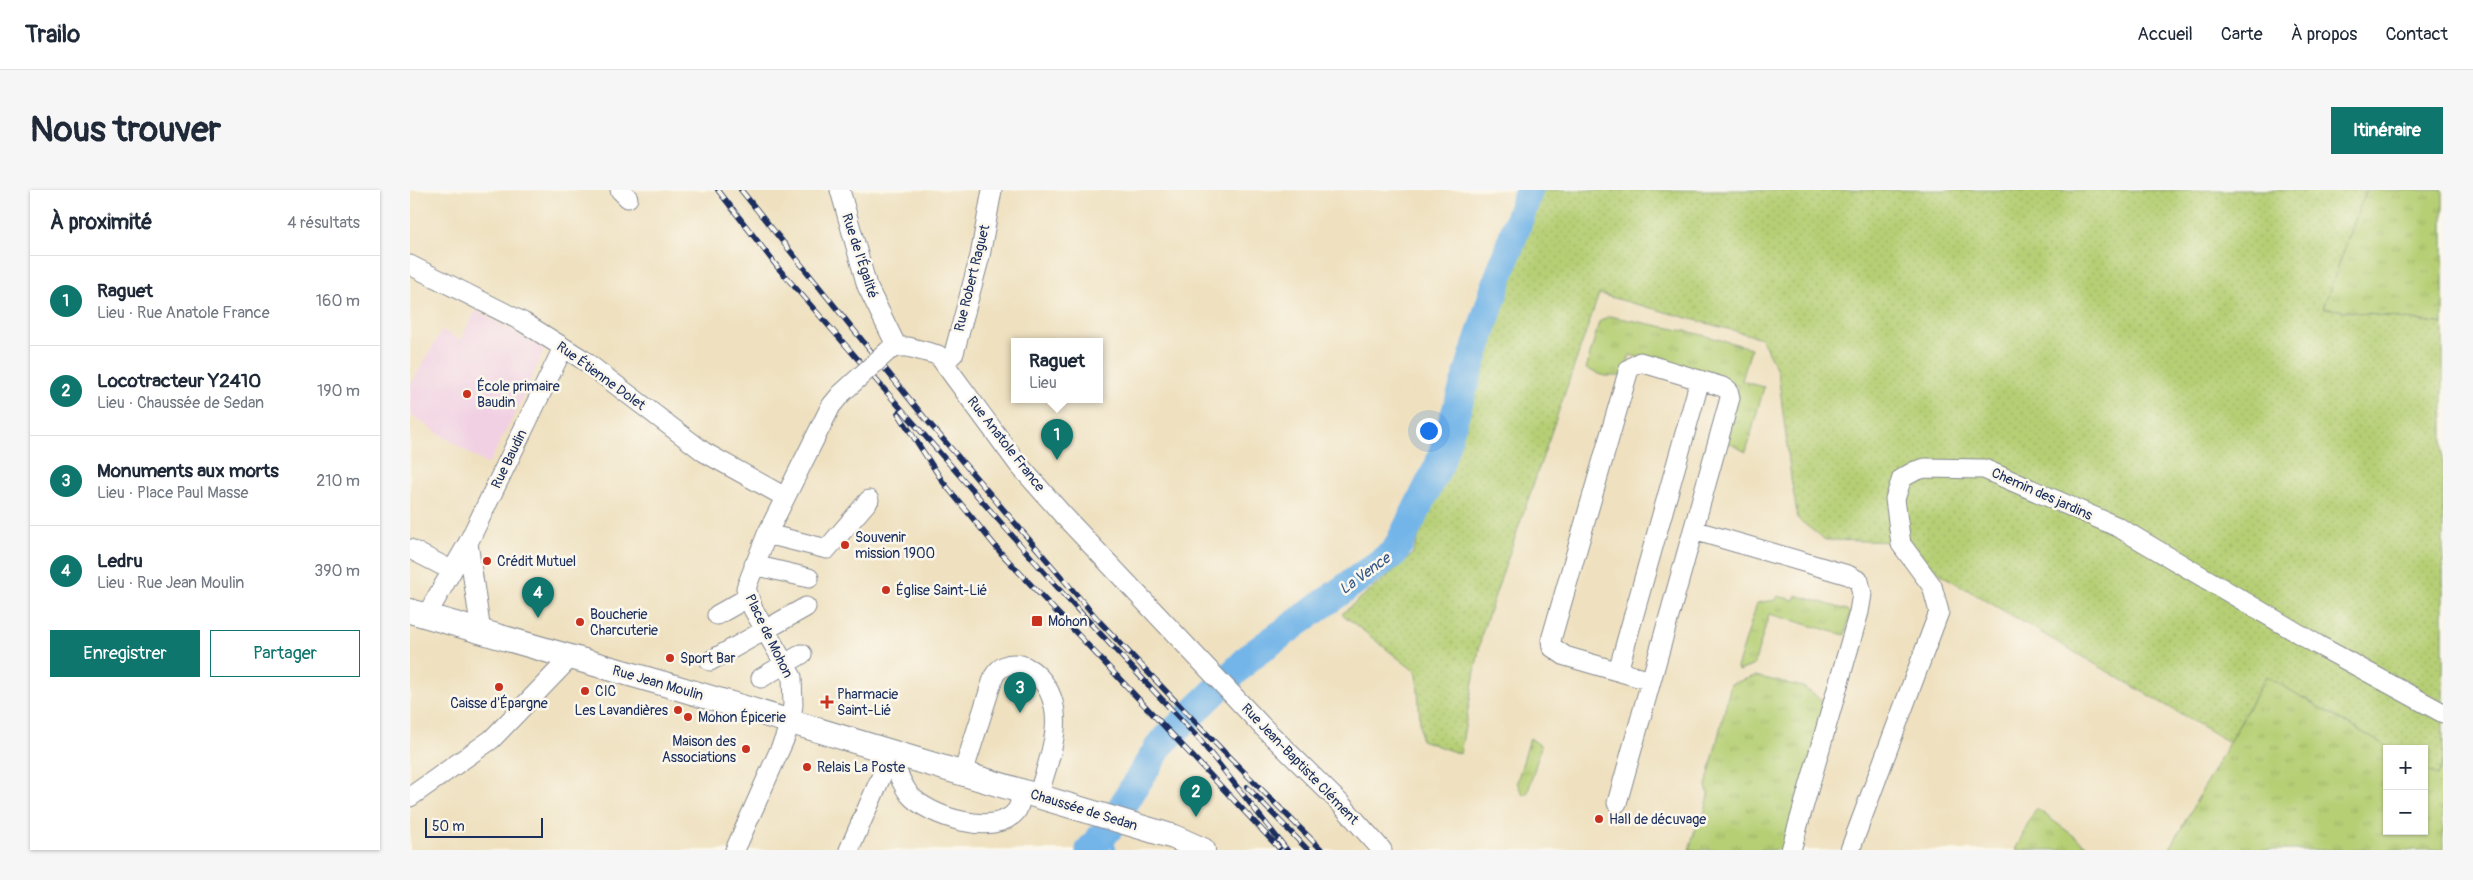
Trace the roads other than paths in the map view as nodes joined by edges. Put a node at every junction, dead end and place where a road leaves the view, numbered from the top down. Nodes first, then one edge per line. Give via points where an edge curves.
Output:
1 (840, 190) edge
2 (992, 190) edge
3 (410, 265) edge
4 (564, 348) junction
5 (892, 349) junction
6 (944, 362) junction
7 (1700, 380) junction
8 (785, 497) junction
9 (869, 500) dead end
10 (1693, 530) junction
11 (767, 534) junction
12 (468, 543) junction
13 (410, 549) edge
14 (754, 565) junction
15 (452, 570) junction
16 (809, 578) dead end
17 (749, 597) junction
18 (806, 606) dead end
19 (418, 613) edge
20 (717, 615) dead end
21 (765, 630) junction
22 (481, 632) junction
23 (802, 654) dead end
24 (570, 658) junction
25 (710, 661) dead end
26 (785, 664) junction
27 (1618, 671) junction
28 (761, 678) dead end
29 (1651, 681) junction
30 (1237, 700) joint
31 (2443, 713) edge
32 (790, 723) junction
33 (890, 752) junction
34 (963, 773) junction
35 (1030, 794) junction
36 (410, 797) edge
37 (1617, 803) dead end
38 (735, 850) edge
39 (849, 850) edge
40 (1202, 850) edge
41 (1382, 850) edge
42 (1791, 850) edge
43 (1850, 850) edge

1 - 5 street, Rue de l'Égalité via 867,286
2 - 6 street, Rue Robert Raguet via 980,256 954,353
3 - 4 street, Rue Étienne Dolet via 523,322
4 - 8 street, Rue Étienne Dolet via 704,452
4 - 12 street, Rue Baudin
5 - 6 street, Rue Anatole France via 922,350 938,355
5 - 8 street, bridge via 840,394 831,406
6 - 30 street, Rue Anatole France via 1018,464
7 - 10 street via 1728,390 1730,398
7 - 27 street
7 - 27 street via 1640,362 1630,370 1551,640 1552,647 1565,656
8 - 11 street, Place de Mohon
9 - 11 street via 827,549
10 - 29 street
10 - 42 street via 1848,575 1859,581 1862,594 1859,612
11 - 14 street, Place de Mohon
12 - 15 street, Rue Baudin
12 - 22 street
13 - 15 street
14 - 16 street
14 - 17 street, Place de Mohon via 746,588
15 - 19 street, Rue Baudin
17 - 20 street
17 - 21 street, Place de Mohon
18 - 21 street
19 - 22 main road, Rue Jean Moulin
21 - 25 street
21 - 26 street, Place de Mohon
22 - 24 main road, Rue Jean Moulin
23 - 26 street
24 - 32 main road, Rue Jean Moulin
24 - 36 street via 492,739
26 - 28 street
26 - 32 street, Place de Mohon via 792,677
27 - 29 street
29 - 37 street
30 - 41 street, Rue Jean-Baptiste Clément
31 - 43 street, Chemin des jardins via 2109,524 1984,468 1926,468 1902,478 1895,499 1896,518 1901,544 1932,586 1939,612
32 - 33 main road, Rue Jean Moulin
32 - 38 street
33 - 34 main road, Rue Jean Moulin
33 - 35 street via 908,794 933,812 952,818 987,824 1006,818
33 - 39 street
34 - 35 main road, Chaussée de Sedan
34 - 35 street via 994,676 1004,666 1021,665 1044,683 1056,712 1055,730
35 - 40 main road, Chaussée de Sedan via 1174,837

